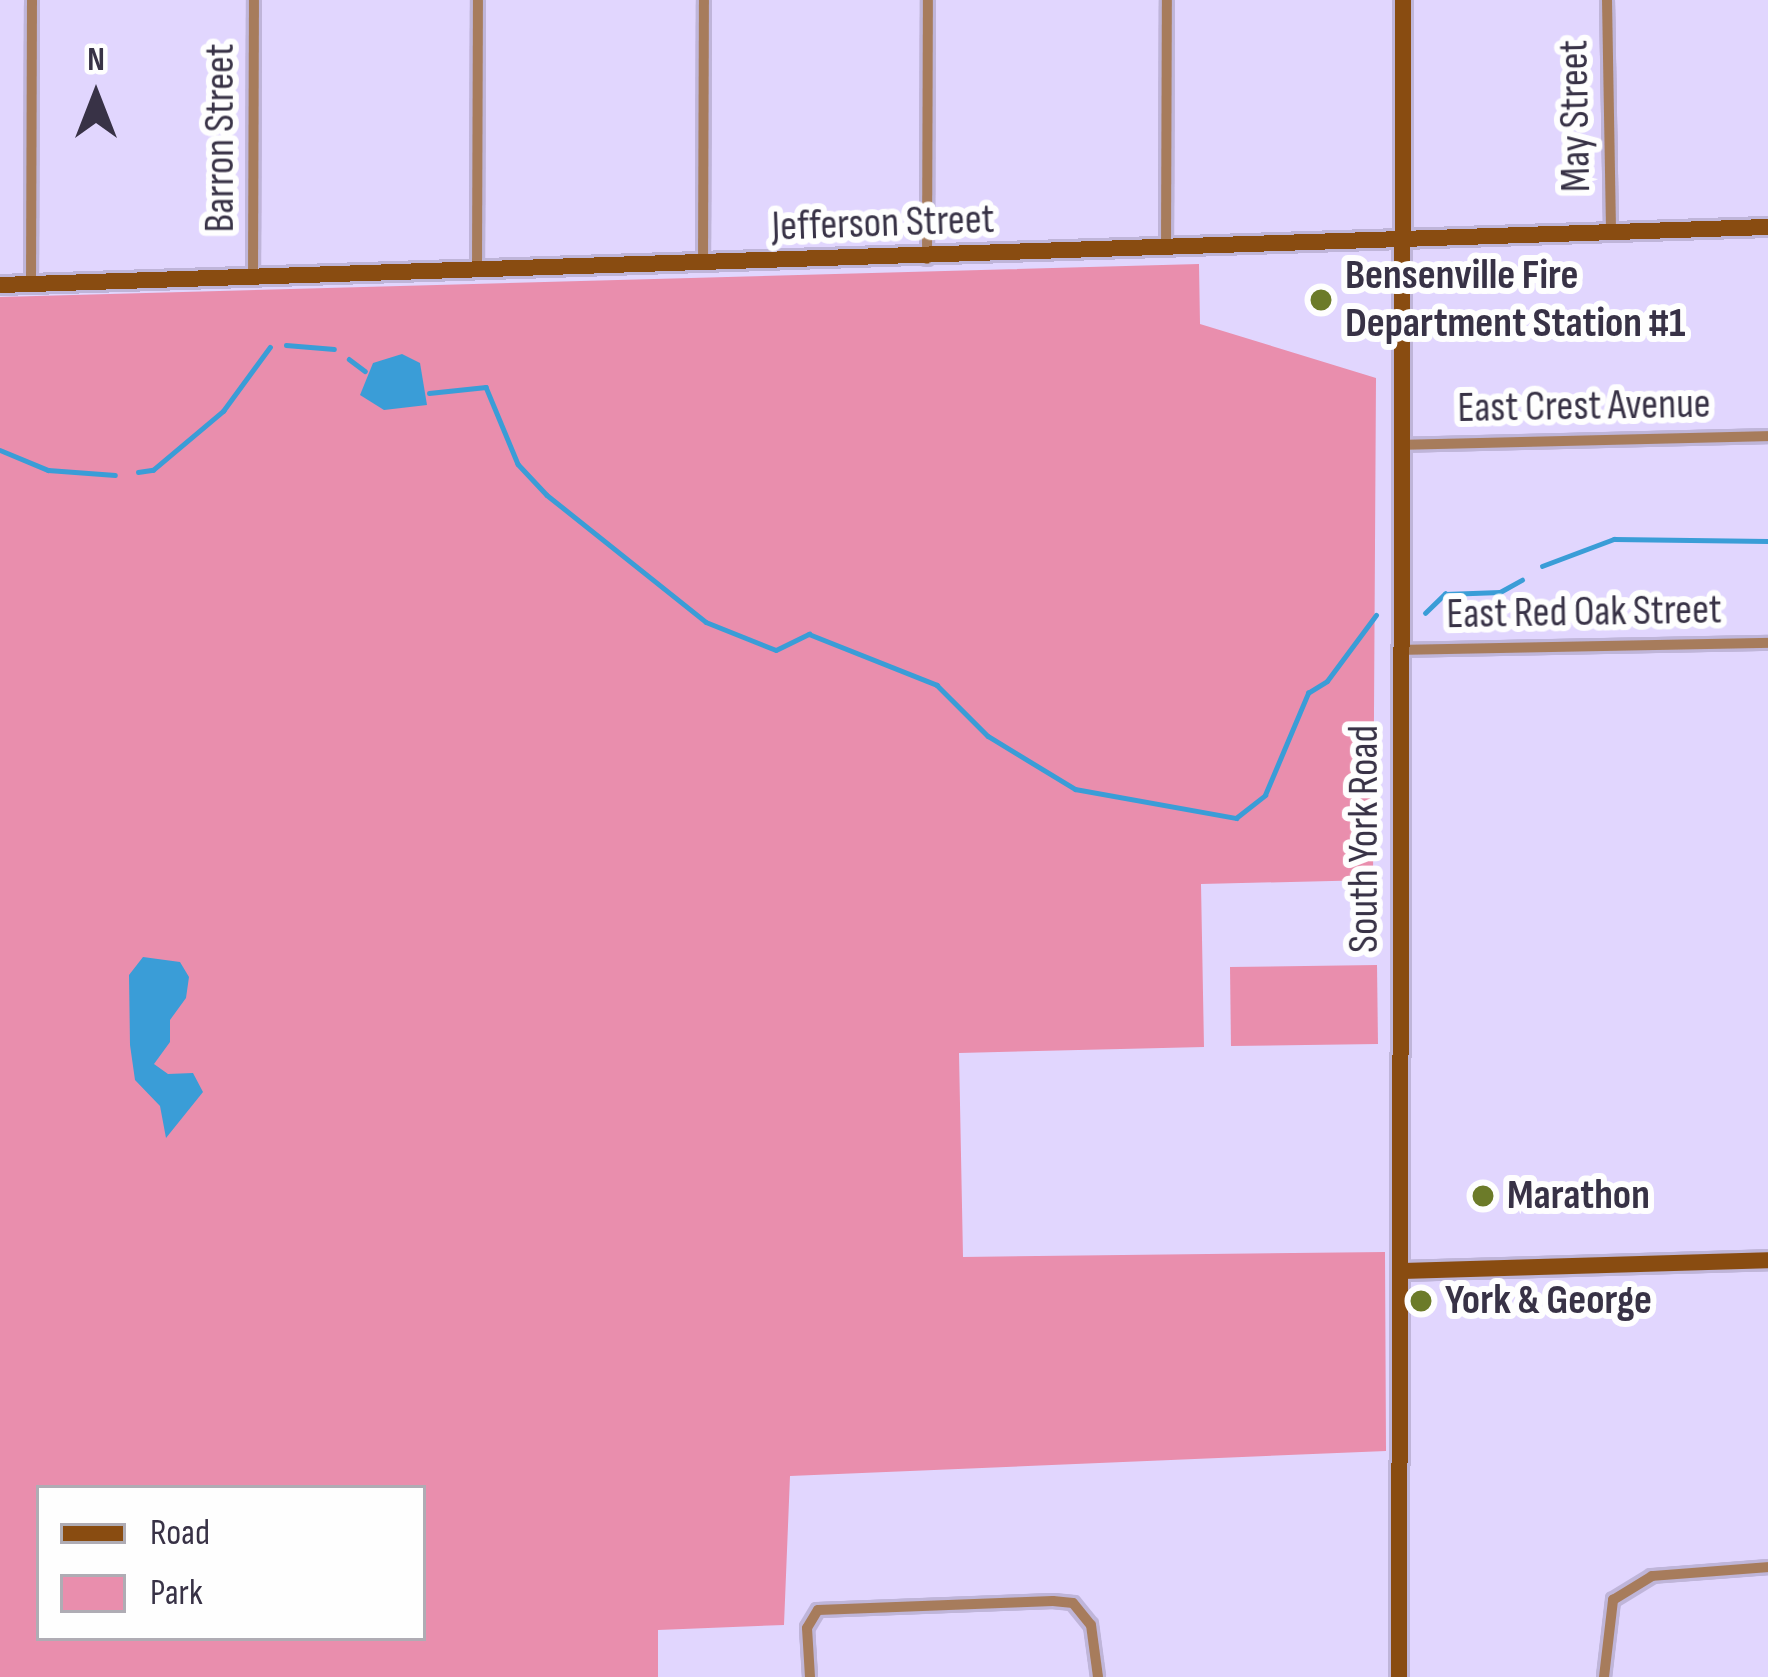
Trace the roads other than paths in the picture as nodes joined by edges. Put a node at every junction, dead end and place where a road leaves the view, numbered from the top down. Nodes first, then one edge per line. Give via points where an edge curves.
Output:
1 (32, 0) edge
2 (254, 0) edge
3 (478, 0) edge
4 (704, 0) edge
5 (928, 0) edge
6 (1166, 0) edge
7 (1403, 0) edge
8 (1607, 0) edge
9 (1768, 227) edge
10 (1611, 230) junction
11 (1403, 242) junction
12 (1166, 251) junction
13 (927, 260) junction
14 (703, 266) junction
15 (477, 272) junction
16 (254, 277) junction
17 (31, 284) junction
18 (0, 285) edge
19 (1768, 436) edge
20 (1401, 445) junction
21 (1768, 643) edge
22 (1401, 650) junction
23 (1768, 1260) edge
24 (1402, 1271) junction
25 (1768, 1567) edge
26 (810, 1677) edge
27 (1098, 1677) edge
28 (1399, 1677) edge
29 (1604, 1677) edge

1 - 17 street
2 - 16 street, Barron Street
3 - 15 street
4 - 14 street
5 - 13 street
6 - 12 street
7 - 11 street, South York Road
8 - 10 street, May Street
9 - 10 street, Jefferson Street
10 - 11 street, Jefferson Street
11 - 12 street, Jefferson Street
11 - 20 street, South York Road
12 - 13 street, Jefferson Street
13 - 14 street, Jefferson Street
14 - 15 street, Jefferson Street
15 - 16 street, Jefferson Street
16 - 17 street, Jefferson Street
17 - 18 street, Jefferson Street
19 - 20 street, East Crest Avenue
20 - 22 street, South York Road
21 - 22 street, East Red Oak Street
22 - 24 street, South York Road
23 - 24 street
24 - 28 street, South York Road
25 - 29 street via 1667,1573 1613,1600
26 - 27 street via 807,1628 814,1613 1073,1603 1095,1639

